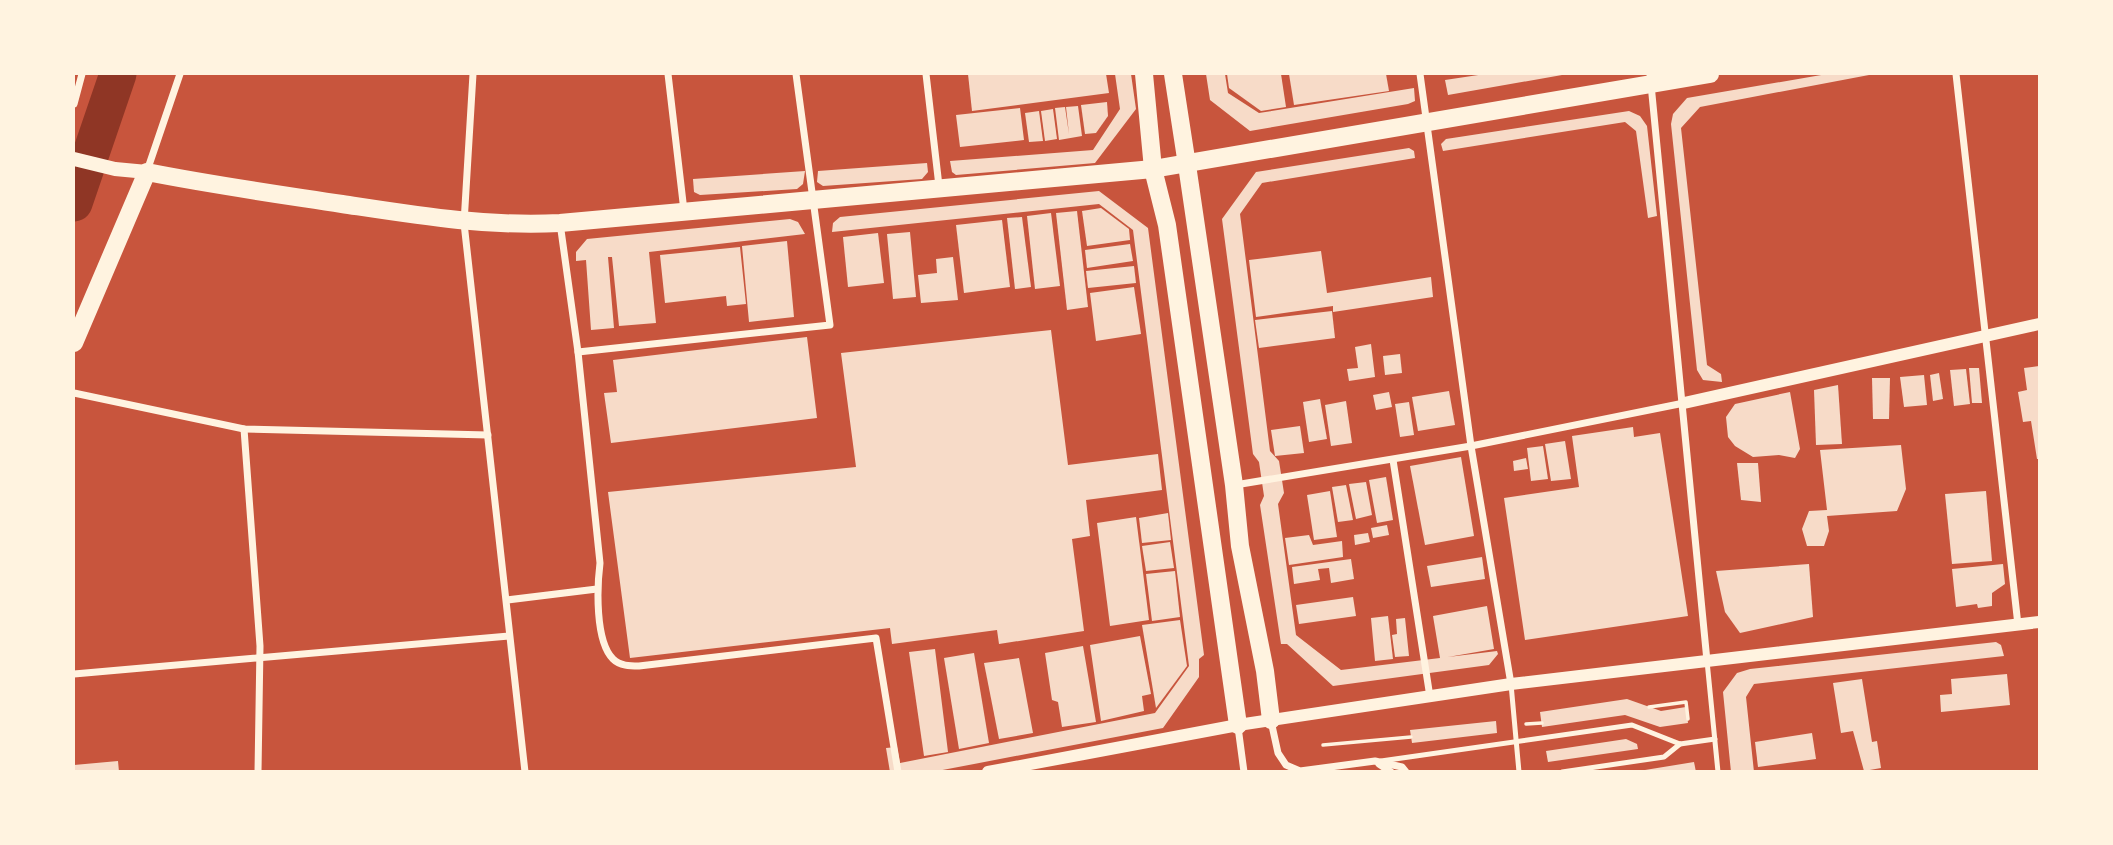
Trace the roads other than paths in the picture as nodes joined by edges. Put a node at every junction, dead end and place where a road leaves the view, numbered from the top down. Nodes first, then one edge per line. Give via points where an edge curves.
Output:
1 (82, 74) edge
2 (180, 74) edge
3 (473, 74) edge
4 (668, 74) edge
5 (796, 74) edge
6 (926, 74) edge
7 (1144, 74) edge
8 (1173, 74) edge
9 (1420, 74) edge
10 (1710, 74) edge
11 (1956, 74) edge
12 (1650, 78) edge
13 (74, 104) edge
14 (1425, 122) junction
15 (74, 159) edge
16 (1186, 165) junction
17 (1153, 169) junction
18 (147, 172) junction
19 (940, 190) junction
20 (814, 203) junction
21 (684, 211) junction
22 (464, 223) junction
23 (560, 223) junction
24 (2039, 324) edge
25 (1983, 336) junction
26 (74, 343) edge
27 (578, 352) junction
28 (74, 394) edge
29 (1684, 403) junction
30 (244, 429) junction
31 (488, 435) junction
32 (1471, 446) junction
33 (1393, 460) junction
34 (1234, 485) junction
35 (597, 589) junction
36 (507, 600) junction
37 (2039, 622) edge
38 (2018, 625) junction
39 (509, 636) junction
40 (260, 657) junction
41 (1707, 661) junction
42 (74, 674) edge
43 (1511, 684) junction
44 (1430, 697) junction
45 (1271, 720) junction
46 (1238, 725) junction
47 (1715, 739) junction
48 (1515, 742) junction
49 (1680, 744) junction
50 (1375, 761) junction
51 (258, 772) edge
52 (525, 772) edge
53 (898, 772) edge
54 (988, 772) edge
55 (1244, 772) edge
56 (1391, 772) edge
57 (1406, 772) edge
58 (1519, 772) edge
59 (1562, 772) edge
60 (1718, 772) edge

1 - 13 street
2 - 18 street
3 - 22 street
4 - 21 street
5 - 20 street
6 - 19 street
7 - 17 main road
8 - 16 main road
9 - 14 street
10 - 12 main road
11 - 25 street
12 - 14 main road
12 - 29 street
14 - 16 main road
14 - 32 street
15 - 18 main road
16 - 17 main road
16 - 34 main road
17 - 19 main road
17 - 46 main road via 1167,225
18 - 22 main road
18 - 26 main road
19 - 20 main road
20 - 21 main road
20 - 27 street via 830,325
21 - 23 main road
22 - 23 main road
22 - 31 street
23 - 27 street
24 - 25 street
25 - 29 street
25 - 38 street
27 - 35 street via 600,563
28 - 30 street
29 - 32 street
29 - 41 street
30 - 31 street
30 - 40 street
31 - 36 street
32 - 33 street
32 - 43 street
33 - 34 street
33 - 44 street
34 - 45 main road via 1240,546
35 - 36 street
35 - 53 street via 603,637 613,660 622,665 876,638
36 - 39 street
37 - 38 street
38 - 41 street
39 - 40 street
39 - 52 street
40 - 42 street
40 - 51 street
41 - 43 street
41 - 47 lane
43 - 44 street
43 - 48 lane
44 - 45 street
45 - 46 street
45 - 50 street via 1278,753 1286,765 1300,771
46 - 54 street
46 - 55 street
47 - 49 lane
47 - 60 lane
48 - 49 lane via 1632,725
48 - 50 lane
48 - 58 lane
49 - 59 lane via 1664,757
50 - 56 street
50 - 57 street

